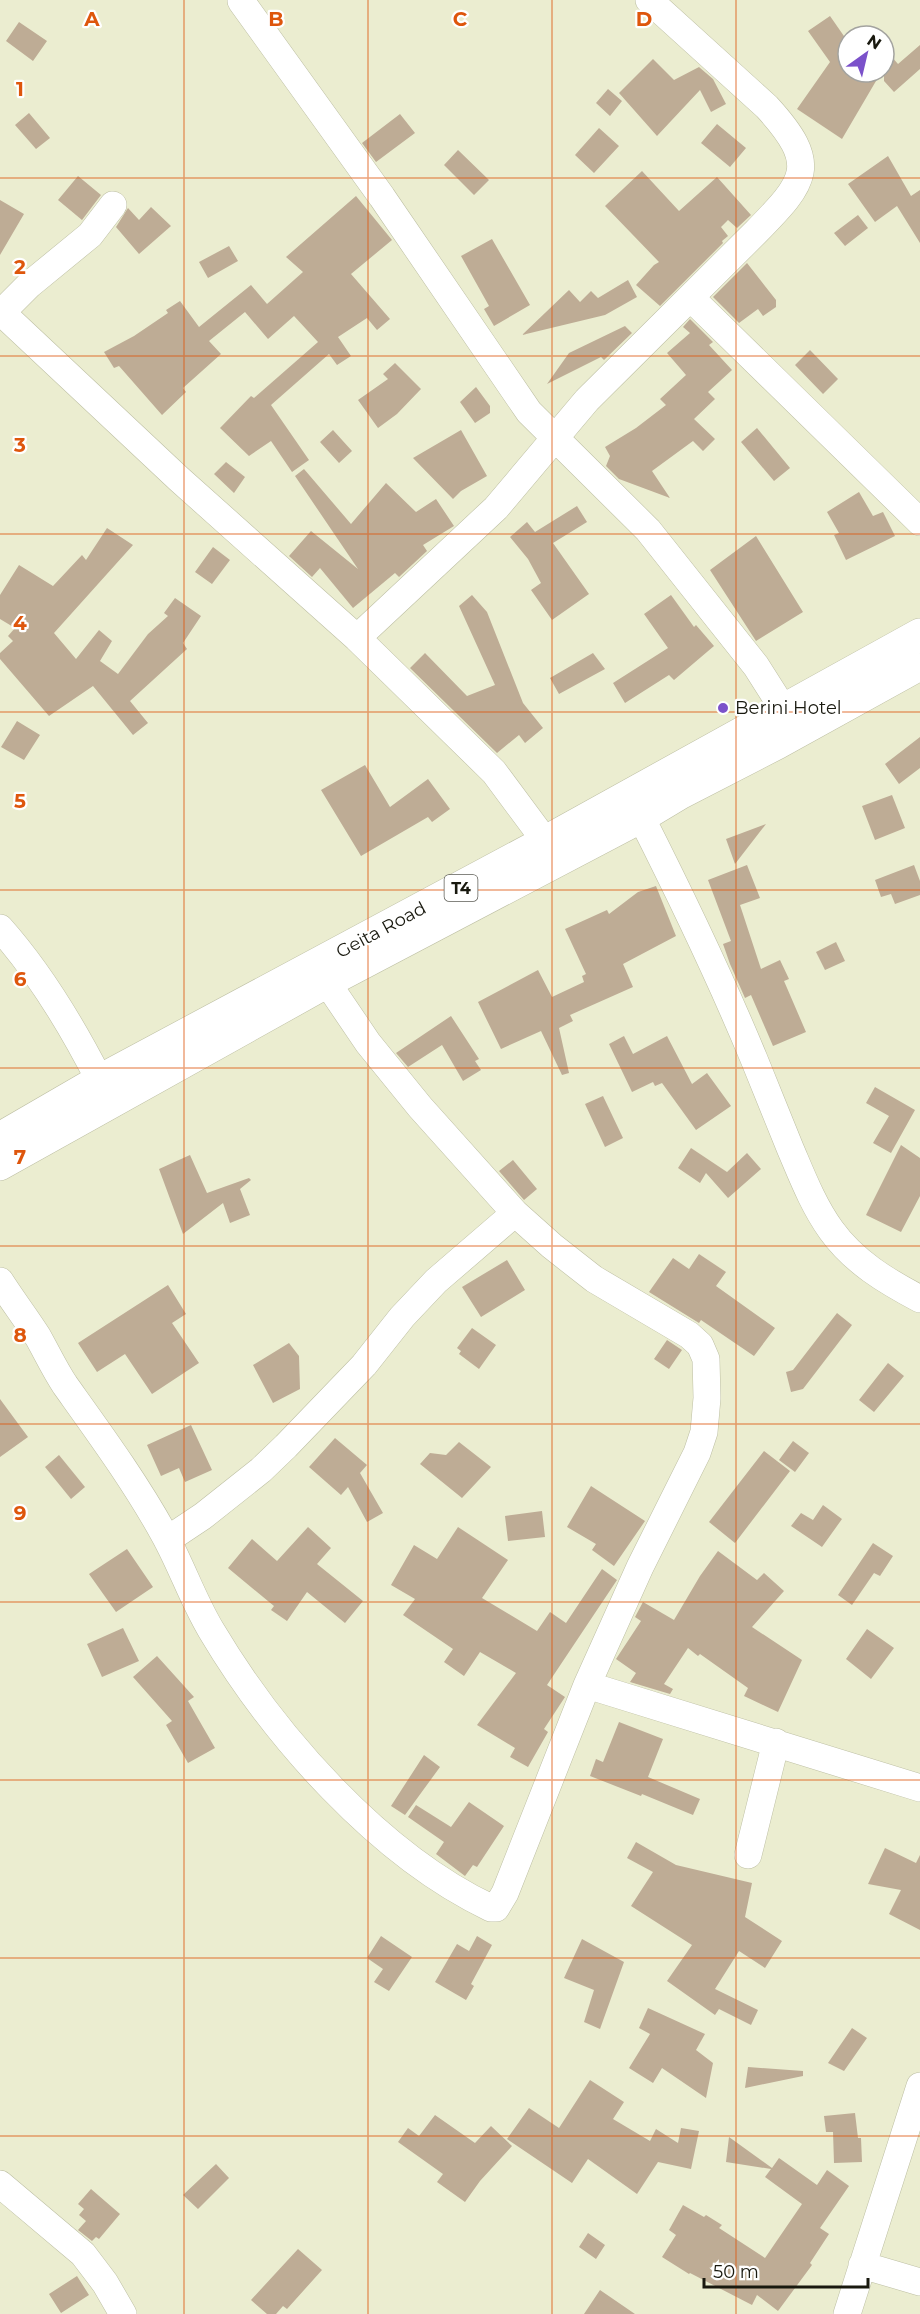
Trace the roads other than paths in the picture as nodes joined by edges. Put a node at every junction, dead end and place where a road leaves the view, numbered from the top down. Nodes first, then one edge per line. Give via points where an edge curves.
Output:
1 (649, 0) edge
2 (241, 2) dead end
3 (113, 205) dead end
4 (692, 299) junction
5 (1, 311) edge
6 (554, 438) junction
7 (920, 522) edge
8 (920, 635) edge
9 (357, 638) junction
10 (920, 667) edge
11 (784, 710) junction
12 (642, 819) junction
13 (546, 842) junction
14 (0, 928) edge
15 (328, 984) junction
16 (100, 1081) junction
17 (0, 1139) edge
18 (0, 1167) edge
19 (515, 1213) junction
20 (0, 1281) edge
21 (920, 1299) edge
22 (167, 1540) junction
23 (587, 1685) junction
24 (776, 1742) junction
25 (920, 1788) edge
26 (748, 1855) dead end
27 (920, 2086) edge
28 (0, 2184) edge
29 (862, 2265) junction
30 (920, 2282) edge
31 (123, 2314) edge
32 (847, 2314) edge

1 - 4 street via 767,107 799,152 801,168 792,194
2 - 6 street via 382,197 529,412
3 - 5 street via 90,235
4 - 6 street via 604,383
4 - 7 street
5 - 9 street via 179,479
6 - 9 street via 496,508
6 - 11 street via 655,538 756,666
8 - 11 highway, Geita Road / T4
9 - 13 street via 494,772
10 - 12 street
11 - 13 highway, Geita Road / T4
12 - 15 street
12 - 21 street via 688,909 807,1189 830,1229 863,1264
13 - 16 highway, Geita Road / T4
14 - 16 street via 45,984
15 - 18 street
15 - 19 street via 405,1089
16 - 17 highway, Geita Road / T4
19 - 22 street via 436,1281 364,1365 261,1470
19 - 23 street via 594,1279 688,1335 700,1345 706,1359 704,1432 697,1453
20 - 22 street
22 - 23 street via 210,1629 289,1740 352,1808 400,1849 437,1877 491,1908 499,1905 505,1893
23 - 24 street
24 - 25 street
24 - 26 street
27 - 29 street
28 - 31 street via 83,2254
29 - 30 street
29 - 32 street

